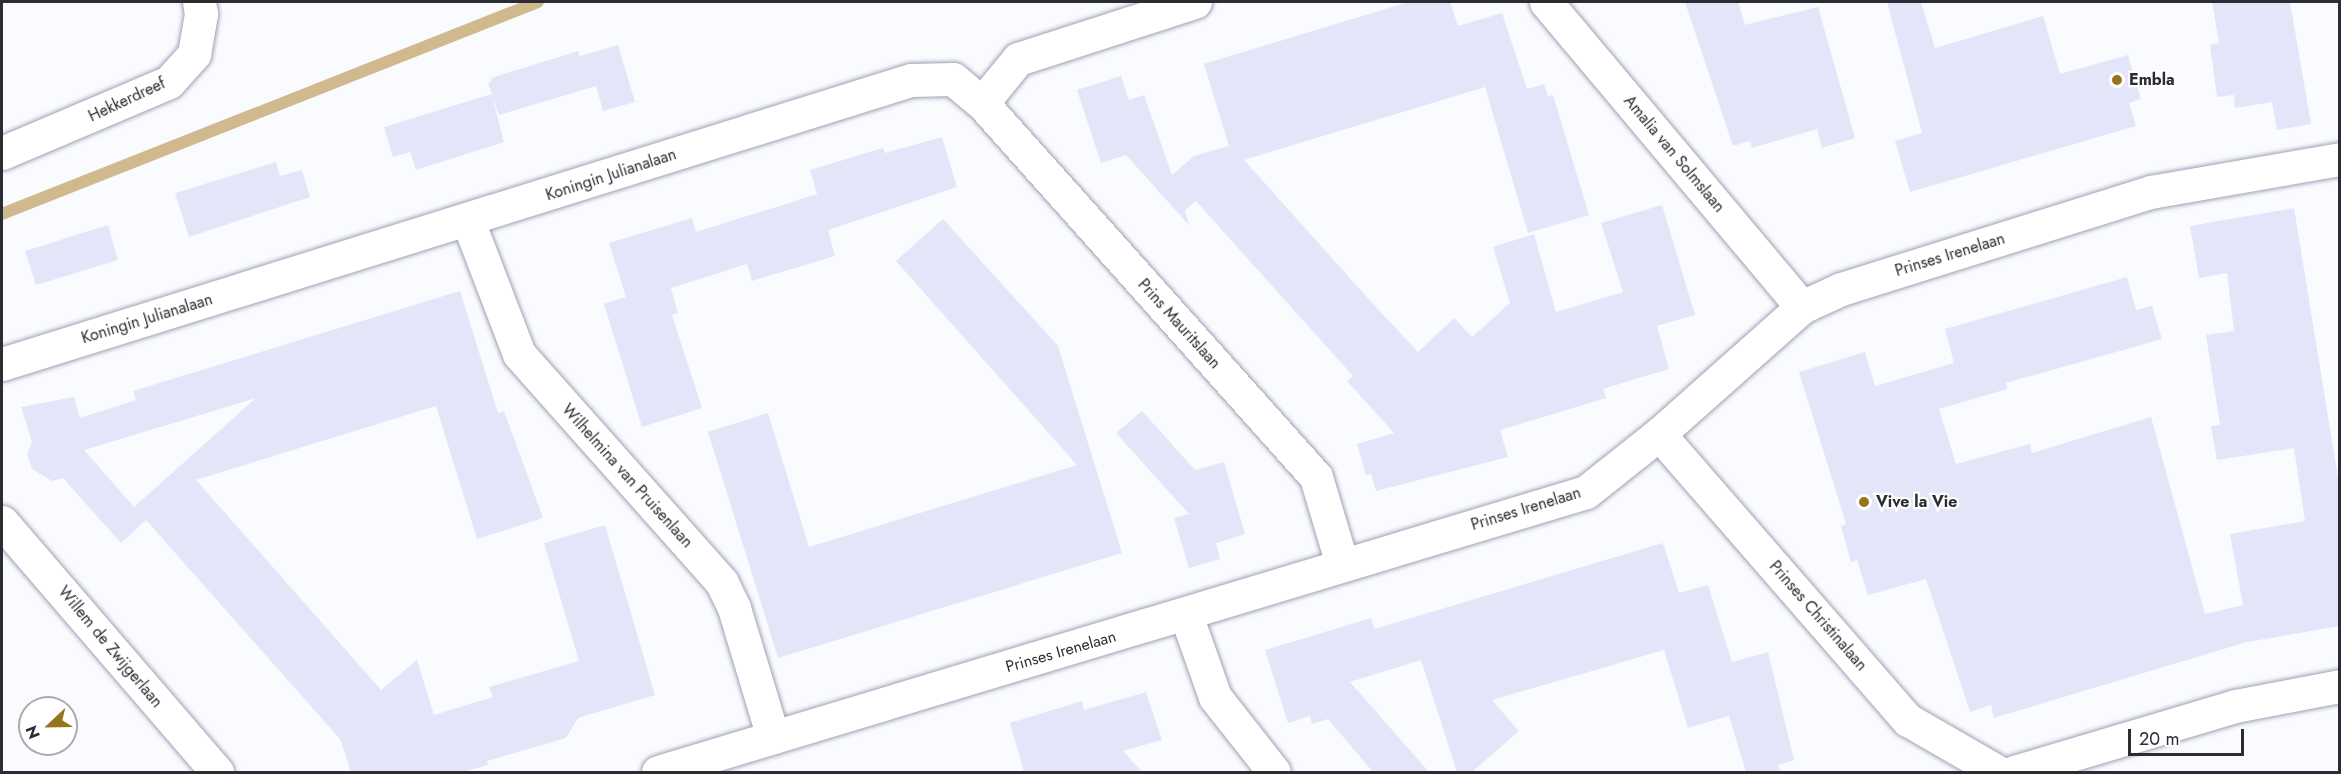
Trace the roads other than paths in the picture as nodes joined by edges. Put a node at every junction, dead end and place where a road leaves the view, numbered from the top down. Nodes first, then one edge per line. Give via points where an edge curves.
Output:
1 (199, 2) edge
2 (1195, 2) edge
3 (1546, 2) edge
4 (982, 103) junction
5 (2, 153) edge
6 (2340, 159) edge
7 (468, 221) junction
8 (1802, 307) junction
9 (2, 364) edge
10 (1659, 434) junction
11 (2, 522) edge
12 (1342, 564) junction
13 (1186, 615) junction
14 (2340, 686) edge
15 (773, 736) junction
16 (217, 772) edge
17 (664, 772) edge
18 (1274, 772) edge
19 (1998, 772) edge
20 (2014, 772) edge

1 - 5 street, Hekkerdreef via 201,14 194,54 169,82
2 - 4 street via 1018,59
3 - 8 street, Amalia van Solmslaan
4 - 7 street, Koningin Julianalaan via 953,79 911,80
4 - 12 street, Prins Mauritslaan via 1316,477
6 - 8 street, Prinses Irenelaan via 2151,192 1840,289
7 - 9 street, Koningin Julianalaan
7 - 15 street, Wilhelmina van Pruisenlaan via 519,354 722,583 734,608
8 - 10 street, Prinses Irenelaan
10 - 12 street, Prinses Irenelaan via 1586,492
10 - 19 street, Prinses Christinalaan via 1908,720
11 - 16 street, Willem de Zwijgerlaan
12 - 13 street, Prinses Irenelaan
13 - 15 street, Prinses Irenelaan
13 - 18 street via 1215,697
14 - 20 street via 2235,706
15 - 17 street, Prinses Irenelaan

